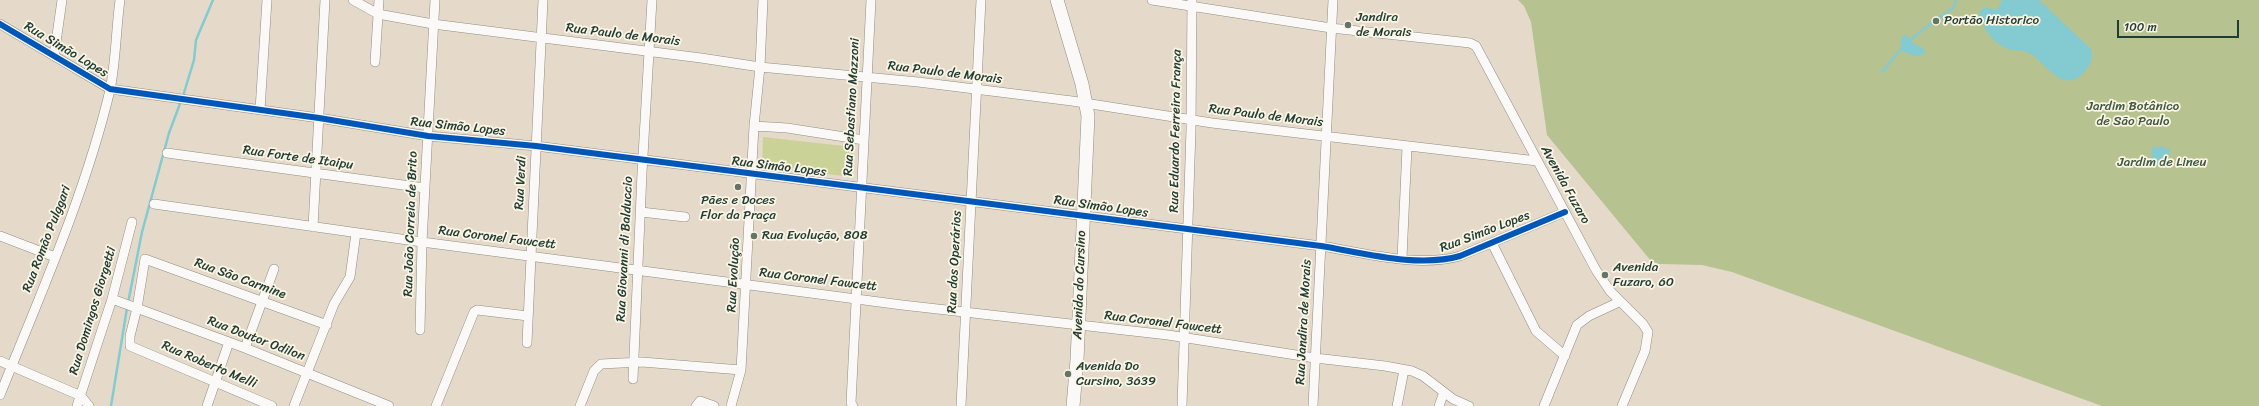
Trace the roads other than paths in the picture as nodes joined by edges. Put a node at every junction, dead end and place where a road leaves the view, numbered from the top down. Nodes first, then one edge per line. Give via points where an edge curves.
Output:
1 (62, 0) edge
2 (120, 0) edge
3 (267, 0) edge
4 (325, 0) edge
5 (353, 0) edge
6 (379, 0) edge
7 (435, 0) edge
8 (543, 0) edge
9 (652, 0) edge
10 (763, 0) edge
11 (871, 0) edge
12 (981, 0) edge
13 (1057, 0) edge
14 (1152, 0) edge
15 (1333, 0) edge
16 (1191, 2) edge
17 (378, 14) junction
18 (0, 24) edge
19 (433, 24) junction
20 (1331, 28) junction
21 (541, 38) junction
22 (650, 51) junction
23 (54, 56) junction
24 (375, 62) dead end
25 (760, 67) junction
26 (867, 77) junction
27 (110, 89) junction
28 (977, 90) junction
29 (1087, 104) junction
30 (260, 110) junction
31 (319, 118) junction
32 (1191, 119) junction
33 (754, 126) junction
34 (428, 136) junction
35 (1326, 136) junction
36 (864, 140) junction
37 (536, 146) junction
38 (1408, 147) junction
39 (167, 153) dead end
40 (642, 160) junction
41 (1537, 161) junction
42 (316, 173) junction
43 (752, 175) junction
44 (425, 188) junction
45 (861, 188) junction
46 (971, 202) junction
47 (154, 204) dead end
48 (641, 212) junction
49 (1565, 212) junction
50 (1082, 215) junction
51 (686, 217) dead end
52 (132, 222) dead end
53 (313, 227) junction
54 (1187, 229) junction
55 (356, 233) junction
56 (0, 236) edge
57 (422, 242) junction
58 (1492, 243) junction
59 (1321, 246) junction
60 (530, 255) junction
61 (56, 257) junction
62 (1402, 258) junction
63 (274, 269) dead end
64 (637, 270) junction
65 (746, 284) junction
66 (856, 297) junction
67 (112, 298) junction
68 (262, 302) junction
69 (1619, 302) junction
70 (135, 307) junction
71 (964, 312) junction
72 (528, 316) junction
73 (327, 325) junction
74 (1077, 326) junction
75 (420, 330) dead end
76 (1184, 338) junction
77 (229, 342) junction
78 (527, 343) dead end
79 (245, 348) junction
80 (1565, 356) junction
81 (1315, 358) junction
82 (0, 361) edge
83 (633, 362) junction
84 (12, 366) junction
85 (741, 370) junction
86 (1404, 370) junction
87 (308, 373) junction
88 (633, 379) dead end
89 (214, 382) junction
90 (1444, 392) junction
91 (0, 395) edge
92 (80, 396) junction
93 (77, 406) edge
94 (90, 406) edge
95 (207, 406) edge
96 (272, 406) edge
97 (294, 406) edge
98 (389, 406) edge
99 (436, 406) edge
100 (580, 406) edge
101 (696, 406) edge
102 (714, 406) edge
103 (731, 406) edge
104 (853, 406) edge
105 (961, 406) edge
106 (1072, 406) edge
107 (1182, 406) edge
108 (1313, 406) edge
109 (1397, 406) edge
110 (1439, 406) edge
111 (1469, 406) edge
112 (1544, 406) edge
113 (1622, 406) edge

1 - 23 street
2 - 27 street, Rua Romão Pulggari
3 - 30 street
4 - 31 street
5 - 17 street, Rua Paulo de Morais
6 - 17 street
7 - 19 street, Rua João Correia de Brito
8 - 21 street, Rua Verdi
9 - 22 street, Rua Giovanni di Balduccio
10 - 25 street, Rua Evolução
11 - 26 street, Rua Sebastiano Mazzoni
12 - 28 street, Rua dos Operários
13 - 29 main road, Avenida do Cursino
14 - 16 street, Avenida Fuzaro
15 - 20 street, Rua Jandira de Morais
16 - 20 street, Avenida Fuzaro via 1244,16
16 - 32 street, Rua Eduardo Ferreira França
17 - 19 street, Rua Paulo de Morais
17 - 24 street
18 - 23 street, Rua Simão Lopes
19 - 21 street, Rua Paulo de Morais
19 - 34 street, Rua João Correia de Brito
20 - 35 street, Rua Jandira de Morais
20 - 41 street, Avenida Fuzaro via 1473,44 1479,50
21 - 22 street, Rua Paulo de Morais
21 - 37 street, Rua Verdi
22 - 25 street, Rua Paulo de Morais
22 - 40 street, Rua Giovanni di Balduccio
23 - 27 street, Rua Simão Lopes
25 - 26 street, Rua Paulo de Morais
25 - 33 street, Rua Evolução
26 - 28 street, Rua Paulo de Morais
26 - 36 street, Rua Sebastiano Mazzoni
27 - 30 street, Rua Simão Lopes
27 - 61 street, Rua Romão Pulggari via 89,164
28 - 29 street, Rua Paulo de Morais
28 - 46 street, Rua dos Operários
29 - 32 street, Rua Paulo de Morais
29 - 50 main road, Avenida do Cursino
30 - 31 street, Rua Simão Lopes
31 - 34 street, Rua Simão Lopes
31 - 42 street
32 - 35 street, Rua Paulo de Morais
32 - 54 street, Rua Eduardo Ferreira França
33 - 36 street via 787,128
33 - 43 street, Rua Evolução
34 - 37 street, Rua Simão Lopes
34 - 44 street, Rua João Correia de Brito
35 - 38 street, Rua Paulo de Morais
35 - 59 street, Rua Jandira de Morais
36 - 45 street, Rua Sebastiano Mazzoni
37 - 40 street, Rua Simão Lopes
37 - 60 street, Rua Verdi
38 - 41 street, Rua Paulo de Morais
38 - 62 street
39 - 42 street, Rua Forte de Itaipu
40 - 43 street, Rua Simão Lopes
40 - 48 street, Rua Giovanni di Balduccio
41 - 49 street, Avenida Fuzaro
42 - 44 street, Rua Forte de Itaipu
42 - 53 street
43 - 45 street, Rua Simão Lopes
43 - 65 street, Rua Evolução
44 - 57 street, Rua João Correia de Brito
45 - 46 street, Rua Simão Lopes
45 - 66 street, Rua Sebastiano Mazzoni
46 - 50 street, Rua Simão Lopes
46 - 71 street, Rua dos Operários
47 - 53 street, Rua Coronel Fawcett
48 - 51 street
48 - 64 street, Rua Giovanni di Balduccio
49 - 58 street, Rua Simão Lopes
49 - 69 street, Avenida Fuzaro via 1596,270
50 - 54 street, Rua Simão Lopes
50 - 74 main road, Avenida do Cursino
52 - 67 street, Rua Domingos Giorgetti
53 - 55 street, Rua Coronel Fawcett
54 - 59 street, Rua Simão Lopes
54 - 76 street, Rua Eduardo Ferreira França
55 - 57 street, Rua Coronel Fawcett
55 - 73 street via 350,277 334,304
56 - 61 street
57 - 60 street, Rua Coronel Fawcett
57 - 75 street, Rua João Correia de Brito
58 - 62 street, Rua Simão Lopes via 1444,260 1421,261
58 - 80 street via 1536,331
59 - 62 street, Rua Simão Lopes
59 - 81 street, Rua Jandira de Morais
60 - 64 street, Rua Coronel Fawcett
60 - 72 street, Rua Verdi
61 - 84 street, Rua Romão Pulggari
63 - 68 street
64 - 65 street, Rua Coronel Fawcett
64 - 83 street, Rua Giovanni di Balduccio
65 - 66 street, Rua Coronel Fawcett
65 - 85 street, Rua Evolução
66 - 71 street, Rua Coronel Fawcett
66 - 104 street, Rua Sebastiano Mazzoni via 851,403
67 - 70 street, Rua Doutor Odilon
67 - 92 street, Rua Domingos Giorgetti
68 - 70 street, Rua São Carmine via 144,259
68 - 73 street, Rua São Carmine
68 - 79 street
69 - 80 street via 1589,316 1577,325
69 - 113 street, Avenida Fuzaro via 1648,332 1648,340
70 - 77 street, Rua Doutor Odilon
70 - 89 street, Rua Roberto Melli via 129,342 135,349
71 - 74 street, Rua Coronel Fawcett
71 - 105 street, Rua dos Operários
72 - 78 street, Rua Verdi
72 - 99 street via 477,310 474,312
73 - 87 street
74 - 76 street, Rua Coronel Fawcett
74 - 106 main road, Avenida do Cursino via 1077,360
76 - 81 street, Rua Coronel Fawcett
76 - 107 street, Rua Eduardo Ferreira França
77 - 79 street, Rua Doutor Odilon
77 - 89 street
79 - 87 street, Rua Doutor Odilon
80 - 112 street
81 - 86 street, Rua Coronel Fawcett
81 - 108 street, Rua Jandira de Morais
82 - 84 street
83 - 85 street
83 - 88 street, Rua Giovanni di Balduccio
83 - 100 street via 597,366
84 - 91 street, Rua Romão Pulggari
84 - 92 street
85 - 103 street, Rua Evolução
86 - 90 street, Rua Coronel Fawcett via 1427,378
86 - 109 street
87 - 97 street
87 - 98 street, Rua Doutor Odilon
89 - 95 street
89 - 96 street, Rua Roberto Melli
90 - 110 street
90 - 111 street, Rua Coronel Fawcett
92 - 93 street, Rua Domingos Giorgetti
92 - 94 street
101 - 102 street via 700,401

